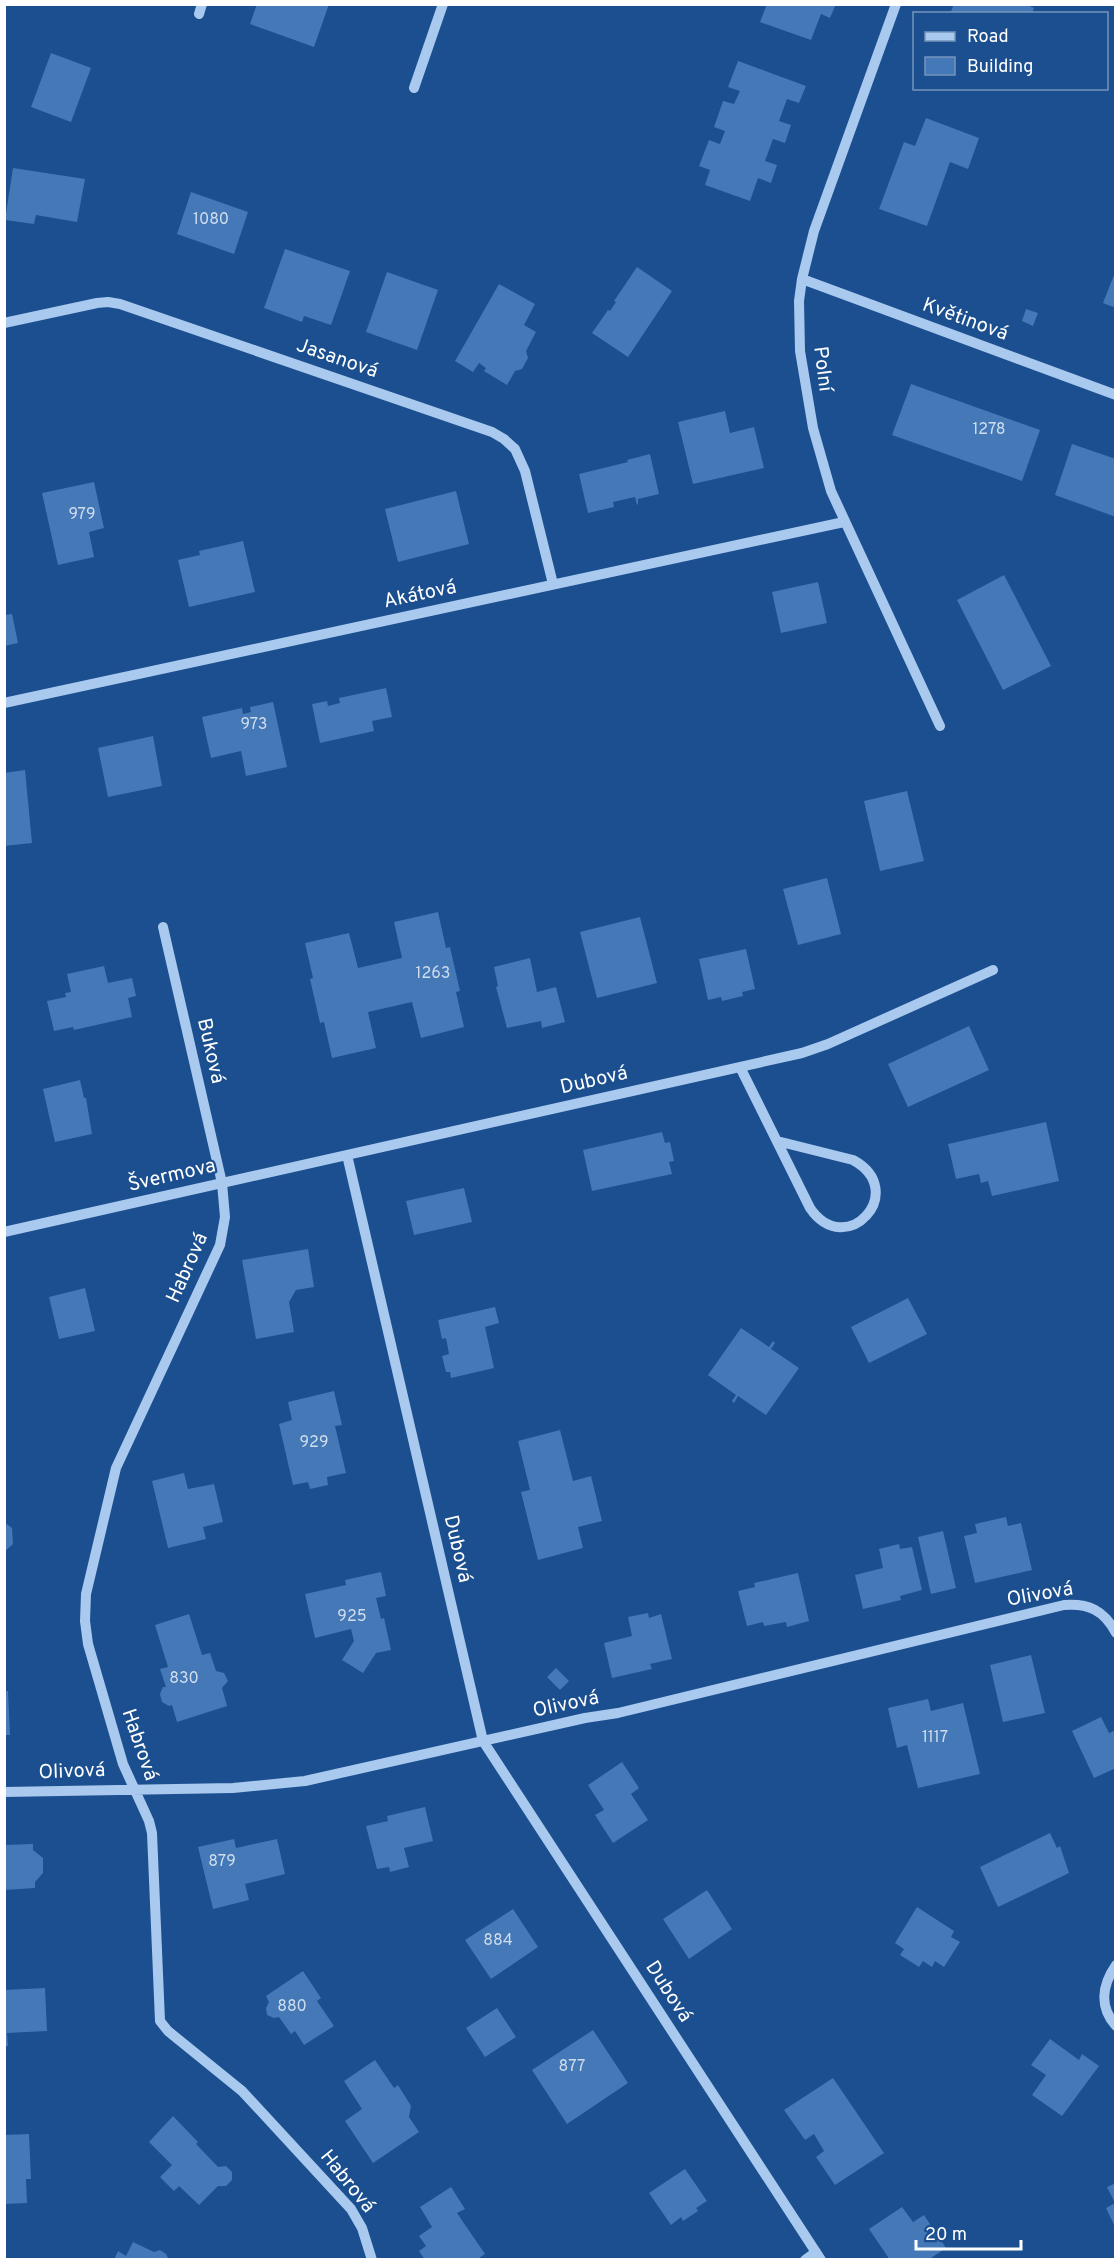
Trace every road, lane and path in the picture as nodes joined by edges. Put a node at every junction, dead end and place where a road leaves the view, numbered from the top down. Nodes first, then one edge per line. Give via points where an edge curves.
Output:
1 (443, 4) edge
2 (896, 4) edge
3 (414, 88) dead end
4 (802, 279) junction
5 (4, 323) edge
6 (1116, 394) edge
7 (844, 522) junction
8 (553, 584) junction
9 (4, 703) edge
10 (940, 726) dead end
11 (163, 927) dead end
12 (993, 970) dead end
13 (740, 1067) junction
14 (777, 1142) junction
15 (347, 1155) junction
16 (222, 1183) junction
17 (4, 1232) edge
18 (1116, 1633) edge
19 (483, 1741) junction
20 (134, 1789) junction
21 (4, 1792) edge
22 (1116, 1965) edge
23 (1116, 2026) edge
24 (818, 2256) edge
25 (372, 2259) edge
26 (805, 2259) edge

1 - 3 street
2 - 4 street, Polní via 814,231
4 - 6 street, Květinová
4 - 7 street, Polní via 799,323 805,390 821,458
5 - 8 street, Jasanová via 97,303 120,304 492,432 515,449 523,465
7 - 8 street, Akátová
7 - 10 street, Polní
8 - 9 street, Akátová
11 - 16 street, Buková
12 - 13 street, Dubová via 822,1047
13 - 14 street
13 - 15 street, Dubová
14 - 14 street via 816,1217 826,1224 848,1227 867,1216 876,1196 875,1184 862,1165
15 - 16 street, Švermova
15 - 19 street, Dubová
16 - 17 street, Švermova
16 - 20 street, Habrová via 225,1217 220,1245 116,1468 86,1594 88,1644
18 - 19 street, Olivová via 1105,1615 1094,1608 1064,1605 618,1713
19 - 20 street, Olivová via 305,1781 233,1788
19 - 24 street, Dubová
20 - 21 street, Olivová
20 - 25 street, Habrová via 152,1833 160,2021 242,2091 351,2209
22 - 23 street via 1103,1993 1106,2012
24 - 26 street

